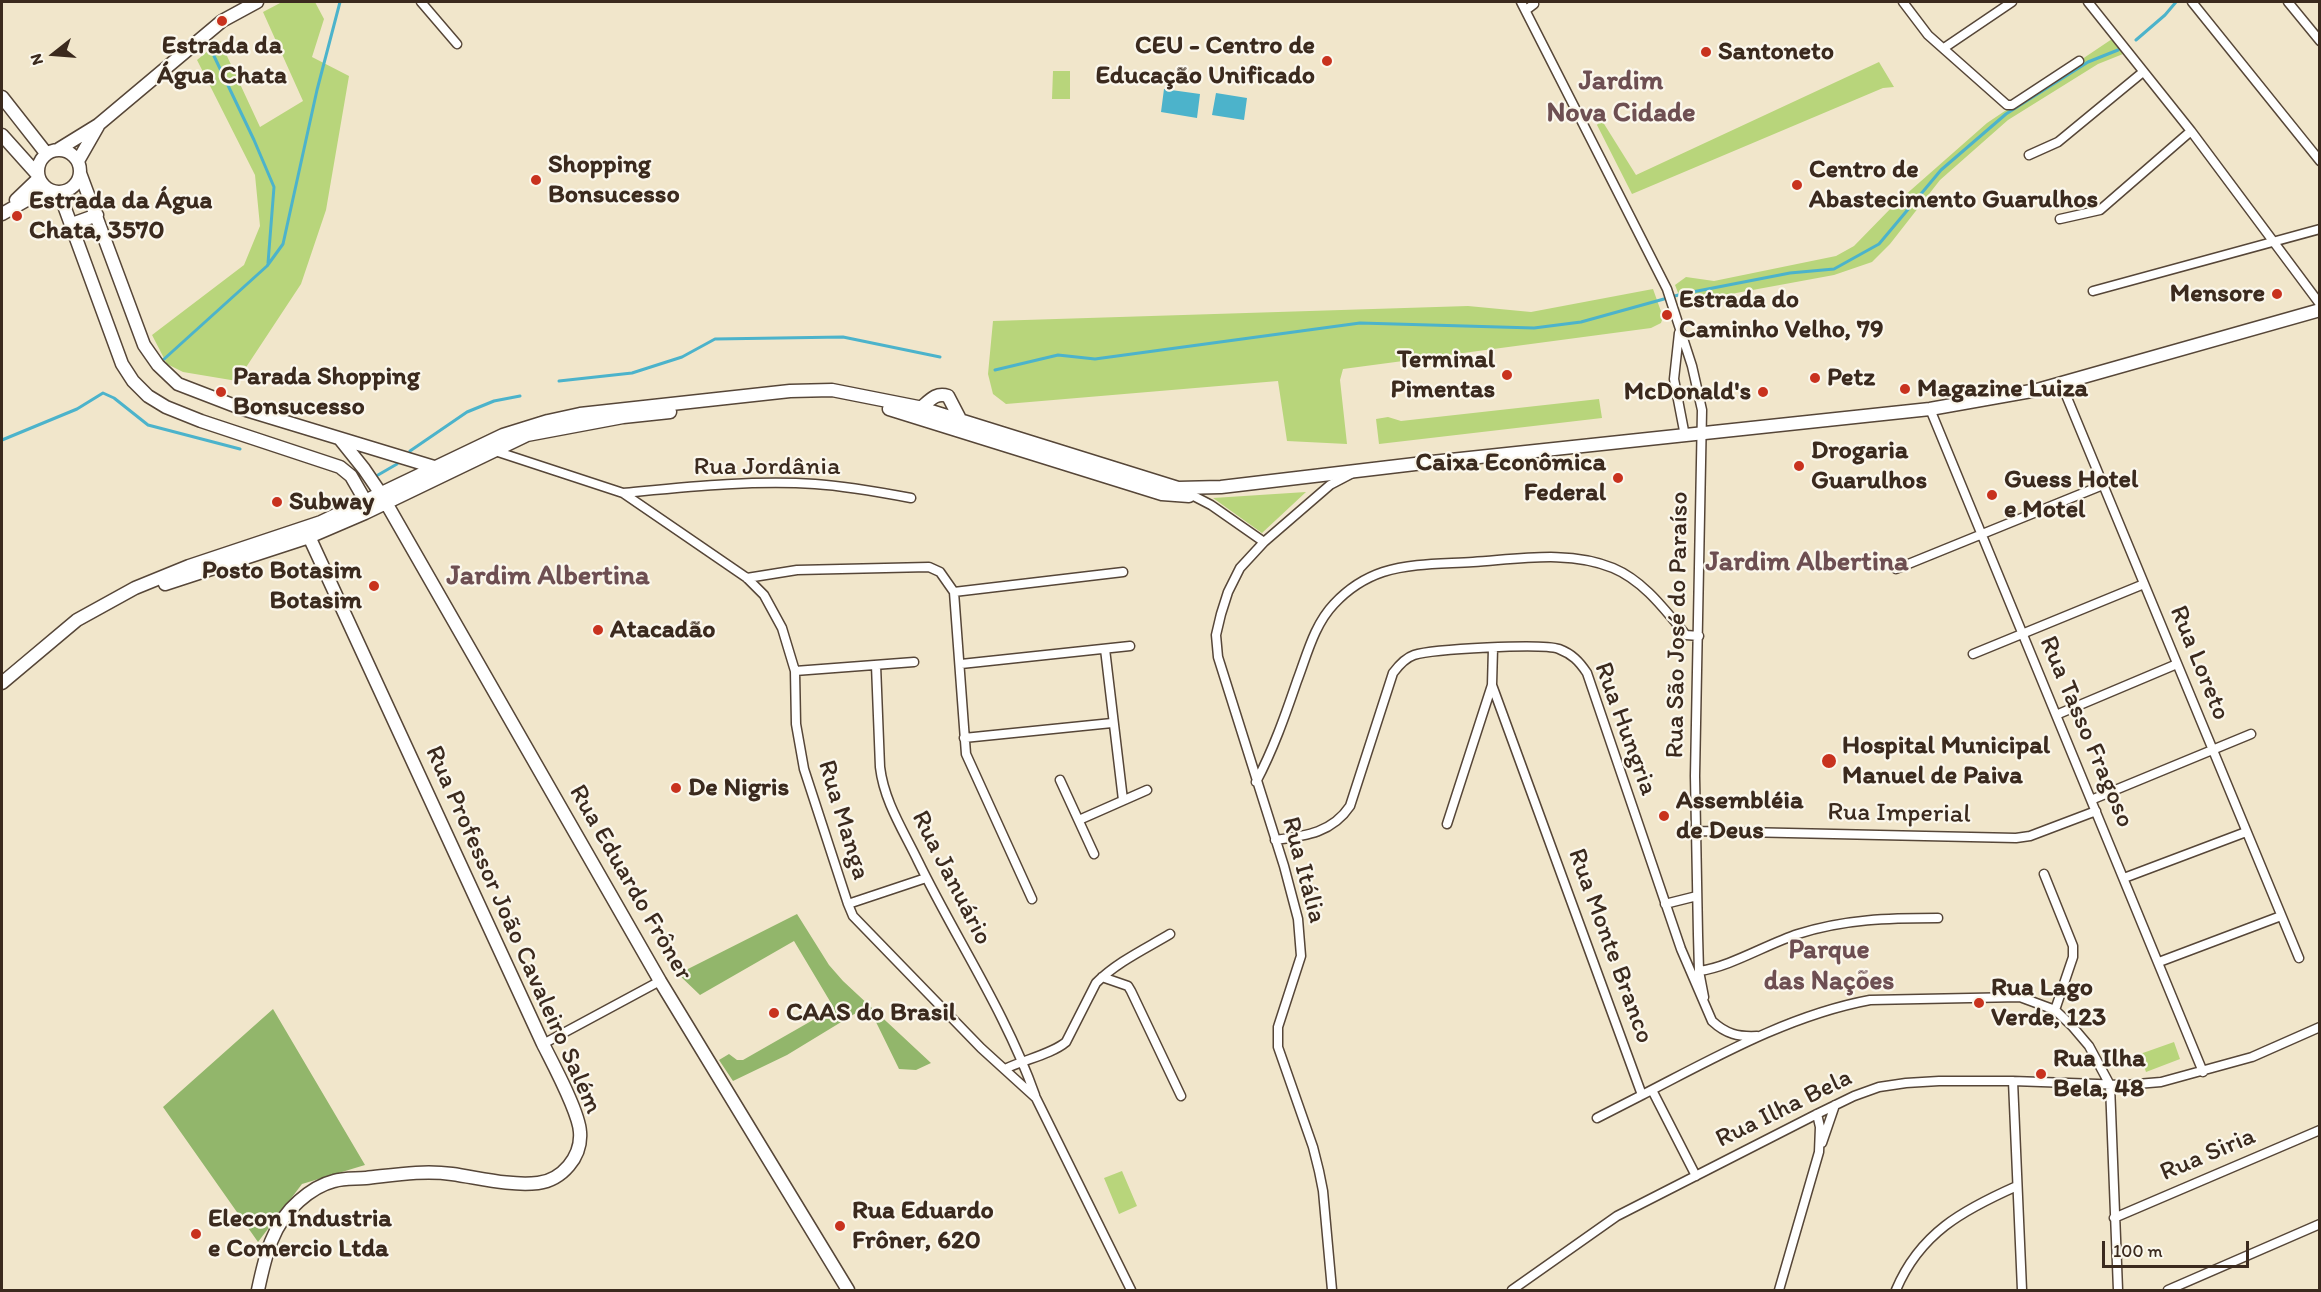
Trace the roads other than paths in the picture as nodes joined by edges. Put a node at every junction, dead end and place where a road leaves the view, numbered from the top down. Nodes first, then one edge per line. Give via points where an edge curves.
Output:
1 (256, 2) edge
2 (421, 2) edge
3 (1521, 2) edge
4 (1903, 2) edge
5 (2012, 2) edge
6 (2088, 2) edge
7 (2193, 2) edge
8 (2288, 2) edge
9 (1534, 4) dead end
10 (1526, 10) junction
11 (2319, 41) edge
12 (457, 44) dead end
13 (1944, 48) junction
14 (2079, 61) dead end
15 (2143, 72) junction
16 (2, 97) edge
17 (2, 110) edge
18 (98, 125) junction
19 (2191, 131) junction
20 (30, 134) junction
21 (2, 135) edge
22 (59, 149) junction
23 (46, 153) junction
24 (2030, 155) dead end
25 (2319, 162) edge
26 (79, 167) junction
27 (41, 180) junction
28 (59, 192) junction
29 (2, 214) edge
30 (97, 215) junction
31 (2060, 219) dead end
32 (72, 224) junction
33 (2319, 229) edge
34 (2274, 241) junction
35 (2093, 291) dead end
36 (2319, 304) edge
37 (2319, 310) edge
38 (1679, 330) junction
39 (2061, 383) junction
40 (921, 408) junction
41 (1930, 409) junction
42 (961, 421) junction
43 (1702, 434) junction
44 (1684, 436) junction
45 (340, 439) junction
46 (480, 446) junction
47 (494, 450) junction
48 (434, 467) junction
49 (1356, 471) junction
50 (2103, 485) junction
51 (1178, 488) junction
52 (622, 493) junction
53 (1193, 496) junction
54 (910, 498) dead end
55 (383, 499) junction
56 (366, 502) junction
57 (307, 533) junction
58 (1982, 534) junction
59 (1264, 542) junction
60 (1896, 570) dead end
61 (1123, 572) dead end
62 (747, 578) junction
63 (2144, 584) junction
64 (954, 592) junction
65 (2022, 632) junction
66 (1699, 636) junction
67 (1130, 646) dead end
68 (1493, 648) junction
69 (1105, 649) junction
70 (1973, 654) dead end
71 (914, 662) dead end
72 (961, 664) junction
73 (2177, 664) junction
74 (876, 665) junction
75 (795, 671) junction
76 (2, 683) edge
77 (1492, 685) junction
78 (2, 691) edge
79 (2056, 715) junction
80 (1112, 723) junction
81 (2251, 734) dead end
82 (964, 738) junction
83 (2213, 750) junction
84 (1060, 780) dead end
85 (1256, 782) junction
86 (1147, 790) dead end
87 (1123, 800) junction
88 (2091, 800) junction
89 (2096, 811) junction
90 (1079, 820) junction
91 (1447, 824) dead end
92 (1696, 831) junction
93 (2246, 832) junction
94 (1275, 840) junction
95 (1094, 854) dead end
96 (2044, 874) dead end
97 (926, 878) junction
98 (2124, 878) junction
99 (1697, 896) junction
100 (1032, 899) dead end
101 (848, 904) junction
102 (1665, 904) junction
103 (2281, 916) junction
104 (1938, 918) dead end
105 (1170, 934) dead end
106 (2299, 958) dead end
107 (2159, 963) junction
108 (1699, 971) junction
109 (1102, 977) junction
110 (660, 981) junction
111 (1704, 997) junction
112 (2055, 1010) junction
113 (2319, 1027) edge
114 (1763, 1035) junction
115 (543, 1044) junction
116 (1023, 1060) junction
117 (1005, 1070) junction
118 (2203, 1072) junction
119 (2013, 1081) junction
120 (2110, 1085) junction
121 (1652, 1090) junction
122 (1642, 1095) junction
123 (1181, 1096) dead end
124 (1036, 1098) junction
125 (1835, 1105) junction
126 (1817, 1113) junction
127 (1597, 1118) dead end
128 (2319, 1130) edge
129 (1819, 1152) junction
130 (1696, 1176) junction
131 (2017, 1186) junction
132 (2114, 1218) junction
133 (2319, 1224) edge
134 (258, 1290) edge
135 (848, 1290) edge
136 (1131, 1290) edge
137 (1332, 1290) edge
138 (1512, 1290) edge
139 (1779, 1290) edge
140 (1896, 1290) edge
141 (2022, 1290) edge
142 (2118, 1290) edge
143 (2168, 1290) edge

1 - 18 main road via 222,21
2 - 12 street
3 - 10 street, Rua São José do Paraíso
4 - 13 street
5 - 13 street
6 - 15 street
7 - 25 street
8 - 11 street
9 - 10 street
10 - 38 street, Rua São José do Paraíso via 1666,289
13 - 14 street via 2009,105
15 - 19 street
15 - 24 street via 2058,142
16 - 20 main road
17 - 20 main road
18 - 22 main road
18 - 26 main road
19 - 31 street via 2100,210
19 - 34 street
20 - 23 main road
21 - 27 main road
22 - 23 main road
22 - 26 main road via 73,155
23 - 27 main road via 39,162
26 - 28 main road via 78,179 71,189
26 - 30 main road
27 - 28 main road
27 - 29 main road
28 - 32 main road
30 - 32 main road
30 - 45 main road via 144,345 170,377 178,384 243,409
32 - 56 main road via 122,364 132,381 166,407 340,467 351,476
33 - 34 street
34 - 35 street
34 - 36 street
37 - 39 main road
38 - 43 street, Rua São José do Paraíso via 1702,410
38 - 44 street via 1674,379
39 - 41 main road
39 - 50 street, Rua Loreto
40 - 42 main road
40 - 42 main road via 937,395 945,395
40 - 46 main road via 832,390 790,391 580,414 530,425
41 - 43 main road
41 - 58 street, Rua Tasso Fragoso
42 - 51 main road
43 - 44 main road
43 - 66 street, Rua São José do Paraíso
44 - 49 main road
45 - 48 main road
45 - 55 main road, Rua Eduardo Frôner
46 - 47 street, Rua Manga
46 - 48 main road
47 - 52 street, Rua Manga
47 - 53 main road via 527,435 623,417 823,396 867,402 1162,494
47 - 55 main road
48 - 55 main road
49 - 51 main road via 1221,487
49 - 53 main road via 1304,484
49 - 59 street, Rua Itália via 1330,485
50 - 58 street
50 - 63 street, Rua Loreto
51 - 53 street
52 - 54 street, Rua Jordânia via 720,483 773,483 817,484
52 - 62 street, Rua Manga
53 - 59 street
55 - 56 main road
55 - 57 main road
55 - 110 main road, Rua Eduardo Frôner
56 - 57 main road
57 - 76 main road via 189,567 108,601 68,627
57 - 78 main road via 108,608 31,661
57 - 115 main road, Rua Professor João Cavaleiro Salém
58 - 60 street
58 - 65 street, Rua Tasso Fragoso
59 - 85 street, Rua Itália via 1240,568 1228,592 1216,634 1218,657
61 - 64 street
62 - 64 street via 797,570 928,567 940,572
62 - 75 street, Rua Manga via 764,594 774,611
63 - 65 street
63 - 73 street, Rua Loreto
64 - 72 street
65 - 70 street
65 - 79 street, Rua Tasso Fragoso
66 - 85 street via 1686,635 1633,579 1595,561 1538,558 1418,565 1381,573 1348,591 1324,615
66 - 92 street, Rua São José do Paraíso
67 - 69 street
68 - 77 street
68 - 94 street, Rua Hungria via 1422,653 1401,663 1393,673 1350,806 1343,817 1321,831
68 - 102 street, Rua Hungria via 1556,648 1580,663 1590,682
69 - 72 street
69 - 80 street
71 - 74 street
72 - 82 street
73 - 79 street
73 - 83 street, Rua Loreto
74 - 75 street
74 - 97 street, Rua Januário via 882,784
75 - 101 street, Rua Manga via 796,724 804,769
77 - 91 street
77 - 122 street, Rua Monte Branco
79 - 88 street, Rua Tasso Fragoso
80 - 82 street
80 - 87 street
81 - 83 street
82 - 100 street via 966,754
83 - 88 street
83 - 93 street, Rua Loreto
84 - 90 street
85 - 94 street, Rua Itália
86 - 87 street
87 - 90 street
88 - 89 street, Rua Tasso Fragoso
89 - 92 street, Rua Imperial via 2016,838
89 - 98 street, Rua Tasso Fragoso
90 - 95 street
92 - 99 street, Rua São José do Paraíso
93 - 98 street
93 - 103 street, Rua Loreto
94 - 137 street, Rua Itália via 1298,919 1301,956 1278,1027 1278,1047 1319,1171
96 - 112 street via 2073,946
97 - 101 street
97 - 116 street, Rua Januário
98 - 107 street, Rua Tasso Fragoso
99 - 102 street
99 - 108 street, Rua São José do Paraíso
101 - 117 street, Rua Manga via 854,916
102 - 111 street, Rua Hungria
103 - 106 street, Rua Loreto
103 - 107 street
104 - 108 street via 1858,920 1824,926
105 - 109 street
107 - 118 street, Rua Tasso Fragoso
108 - 111 street, Rua São José do Paraíso
109 - 116 street via 1066,1042
109 - 123 street via 1128,986
110 - 115 street
110 - 135 main road, Rua Eduardo Frôner
111 - 114 street, Rua Hungria via 1712,1021 1720,1029 1744,1037
112 - 114 street via 2020,997 1870,1000 1818,1012
112 - 120 street via 2089,1046
113 - 118 street, Rua Ilha Bela via 2252,1057
114 - 121 street
115 - 134 main road, Rua Professor João Cavaleiro Salém via 580,1132 574,1159 565,1170 539,1183 418,1172 334,1181 299,1200 287,1213 270,1243
116 - 117 street
116 - 124 street, Rua Januário
117 - 124 street, Rua Manga
118 - 120 street, Rua Ilha Bela via 2161,1082
119 - 120 street, Rua Ilha Bela
119 - 125 street, Rua Ilha Bela via 1906,1083 1879,1087
119 - 131 street
120 - 132 street
121 - 122 street
121 - 130 street
122 - 127 street
124 - 136 street, Rua Manga
125 - 126 street, Rua Ilha Bela
125 - 129 street
126 - 129 street
126 - 130 street, Rua Ilha Bela
128 - 132 street, Rua Siria
129 - 139 street
130 - 138 street, Rua Ilha Bela via 1617,1216
131 - 140 street via 1973,1207 1933,1235 1916,1252
131 - 141 street
132 - 142 street
133 - 143 street

